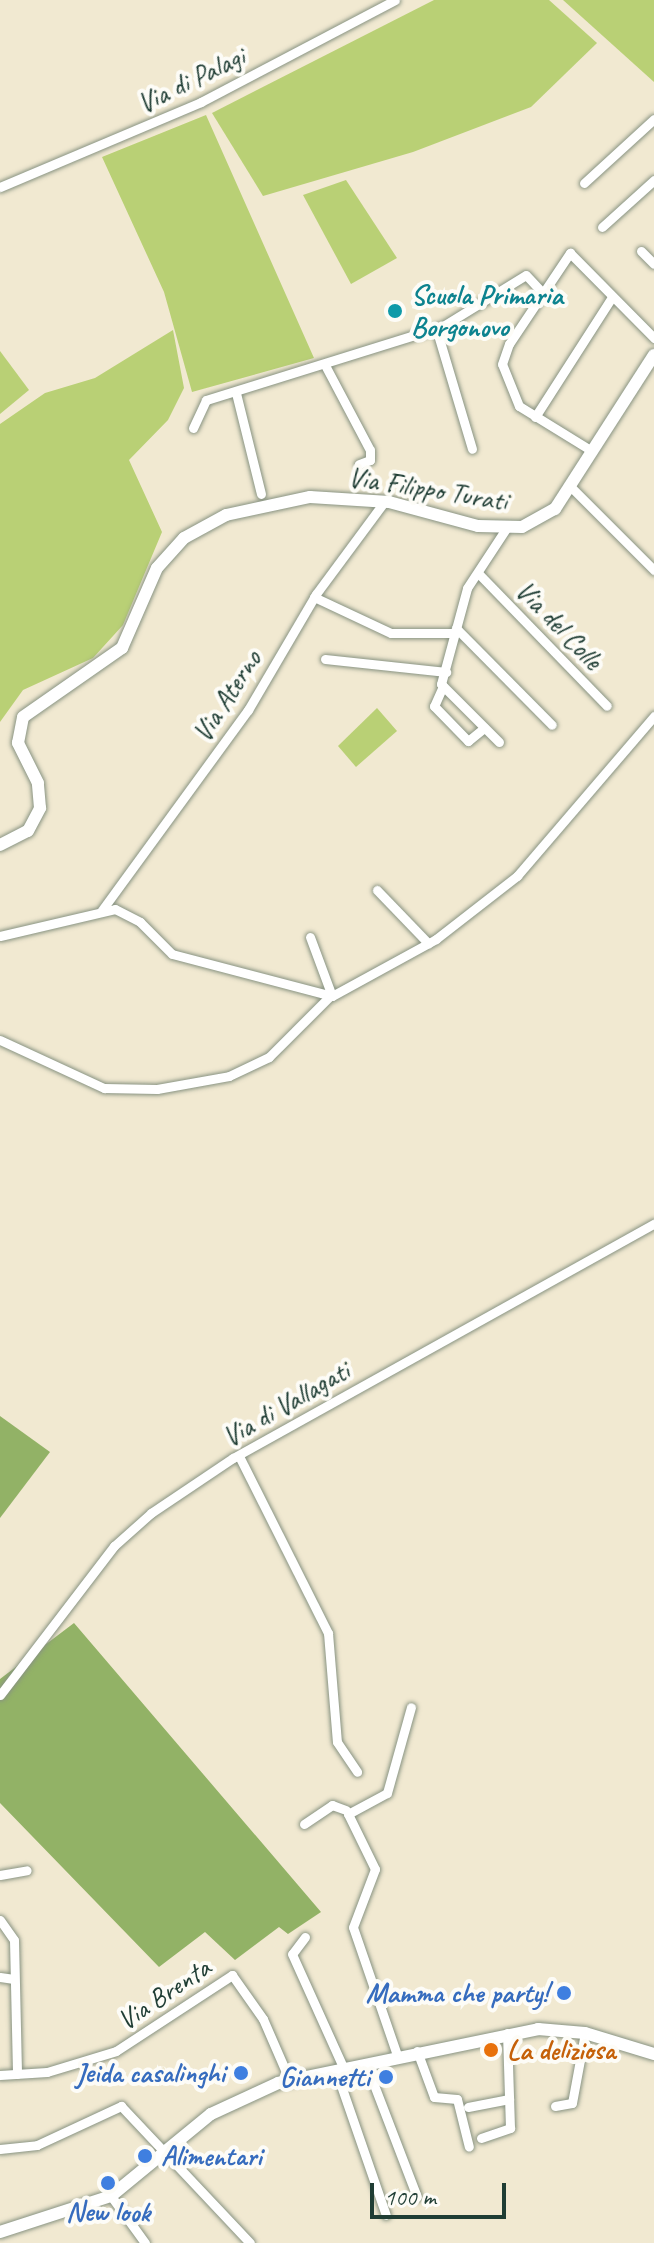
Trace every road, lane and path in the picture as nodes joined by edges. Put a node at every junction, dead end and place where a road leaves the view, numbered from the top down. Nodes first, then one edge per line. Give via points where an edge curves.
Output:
1 (395, 0) edge
2 (654, 119) edge
3 (654, 180) edge
4 (584, 183) dead end
5 (0, 187) edge
6 (602, 227) dead end
7 (641, 251) dead end
8 (654, 264) edge
9 (542, 292) junction
10 (612, 297) junction
11 (436, 328) junction
12 (654, 338) edge
13 (654, 355) edge
14 (326, 367) junction
15 (236, 393) junction
16 (535, 417) junction
17 (193, 428) dead end
18 (472, 449) dead end
19 (592, 451) junction
20 (359, 464) dead end
21 (570, 486) junction
22 (261, 494) dead end
23 (384, 502) junction
24 (507, 527) junction
25 (654, 570) edge
26 (480, 575) junction
27 (314, 597) junction
28 (455, 631) junction
29 (325, 659) dead end
30 (446, 672) junction
31 (443, 686) junction
32 (607, 706) dead end
33 (654, 716) edge
34 (552, 725) dead end
35 (484, 728) junction
36 (499, 742) dead end
37 (0, 845) edge
38 (377, 890) dead end
39 (102, 910) junction
40 (0, 936) edge
41 (310, 937) dead end
42 (428, 943) junction
43 (331, 996) junction
44 (0, 1040) edge
45 (654, 1224) edge
46 (239, 1456) junction
47 (0, 1695) edge
48 (411, 1707) dead end
49 (357, 1772) dead end
50 (341, 1797) dead end
51 (347, 1812) junction
52 (304, 1824) dead end
53 (27, 1870) dead end
54 (0, 1875) edge
55 (0, 1920) edge
56 (305, 1937) dead end
57 (0, 1977) edge
58 (14, 1979) junction
59 (507, 2033) junction
60 (585, 2033) junction
61 (417, 2051) junction
62 (654, 2054) edge
63 (397, 2055) junction
64 (366, 2064) junction
65 (340, 2070) junction
66 (17, 2074) junction
67 (0, 2075) edge
68 (290, 2081) junction
69 (509, 2099) junction
70 (555, 2106) dead end
71 (468, 2107) dead end
72 (481, 2138) dead end
73 (469, 2147) dead end
74 (0, 2149) edge
75 (167, 2152) junction
76 (111, 2196) junction
77 (417, 2197) dead end
78 (386, 2215) dead end
79 (0, 2232) edge
80 (145, 2243) edge
81 (250, 2243) edge

1 - 5 street, Via di Palagi via 201,102
2 - 4 street
3 - 6 street
7 - 8 street
9 - 10 street via 570,253
9 - 11 street via 526,275
9 - 16 street via 502,364 519,406
10 - 12 street
10 - 16 street
11 - 14 street
11 - 18 street
13 - 19 main road, Via Filippo Turati
14 - 15 street
14 - 20 street via 370,450 370,460
15 - 17 street via 206,400
15 - 22 street
16 - 19 street
19 - 21 main road, Via Filippo Turati
21 - 24 main road, Via Filippo Turati via 555,509
21 - 25 street
23 - 24 main road, Via Filippo Turati
23 - 27 street, Via Aterno
23 - 37 main road, Via Filippo Turati via 288,499 219,517 177,543 157,568 122,648 23,717 18,743 40,787 40,808 28,831
24 - 26 street
26 - 28 street via 467,588
26 - 32 street, Via del Colle
27 - 28 street via 391,633
27 - 39 street, Via Aterno via 248,710
28 - 30 street
28 - 34 street
29 - 30 street
30 - 31 street
31 - 35 street
31 - 35 street via 434,706 468,741
33 - 42 street via 517,876
35 - 36 street
38 - 42 street
39 - 40 street
39 - 43 street via 128,914 161,948 195,963
41 - 43 street
42 - 43 street
43 - 44 street via 269,1057 229,1076 157,1089 104,1088
45 - 46 street, Via di Vallagati
46 - 47 street, Via di Vallagati via 121,1538
46 - 49 street via 328,1633 337,1742
48 - 51 street via 387,1793
50 - 51 street
51 - 52 street via 332,1805
51 - 63 street via 375,1869 353,1927
53 - 54 street
55 - 58 street via 14,1940
56 - 65 street via 293,1957
57 - 58 street
58 - 66 street
59 - 60 main road
59 - 61 main road
59 - 69 street
60 - 62 main road
60 - 70 street via 572,2103
61 - 63 main road
61 - 73 street via 434,2097 457,2099
63 - 64 main road
64 - 65 main road
64 - 77 street
65 - 68 main road
65 - 78 street
66 - 67 street, Via Brenta
66 - 68 street, Via Brenta via 125,2047 235,1975
68 - 75 main road via 227,2104
69 - 71 street
69 - 72 street via 509,2131
74 - 75 street via 37,2145 119,2106
75 - 76 main road
75 - 81 street
76 - 79 main road
76 - 80 street

